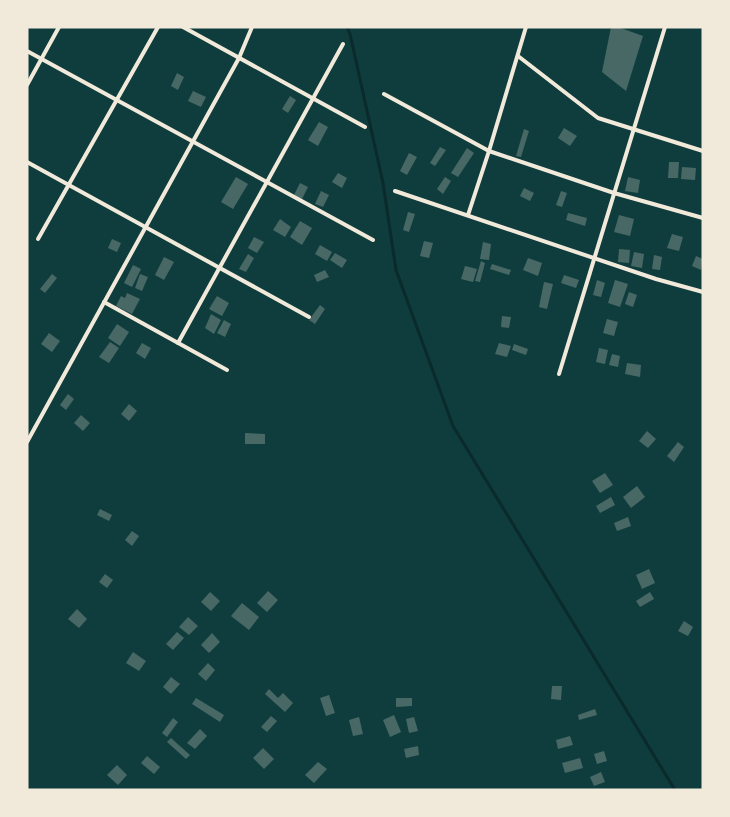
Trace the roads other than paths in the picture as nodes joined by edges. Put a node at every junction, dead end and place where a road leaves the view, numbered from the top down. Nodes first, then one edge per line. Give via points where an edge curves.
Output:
1 (59, 27) edge
2 (158, 27) edge
3 (183, 27) edge
4 (252, 27) edge
5 (526, 27) edge
6 (664, 27) edge
7 (343, 44) dead end
8 (27, 51) edge
9 (518, 56) junction
10 (239, 58) junction
11 (41, 59) junction
12 (27, 85) edge
13 (384, 94) dead end
14 (313, 98) junction
15 (116, 100) junction
16 (365, 127) dead end
17 (634, 129) junction
18 (193, 141) junction
19 (489, 151) junction
20 (703, 151) edge
21 (27, 162) edge
22 (267, 182) junction
23 (68, 185) junction
24 (395, 190) dead end
25 (614, 193) junction
26 (468, 215) junction
27 (703, 218) edge
28 (145, 227) junction
29 (38, 239) dead end
30 (373, 240) dead end
31 (594, 258) junction
32 (219, 267) junction
33 (703, 292) edge
34 (104, 302) junction
35 (309, 316) dead end
36 (178, 343) junction
37 (227, 370) dead end
38 (559, 374) dead end
39 (27, 442) edge

1 - 11 street
2 - 15 street
3 - 10 street
4 - 10 street
5 - 9 street
6 - 17 street
7 - 14 street
8 - 11 street
9 - 17 street via 598,118
9 - 19 street
10 - 14 street
10 - 18 street
11 - 12 street
11 - 15 street
13 - 19 street
14 - 16 street
14 - 22 street
15 - 18 street
15 - 23 street
17 - 20 street
17 - 25 street
18 - 22 street
18 - 28 street
19 - 25 street
19 - 26 street
21 - 23 street
22 - 30 street
22 - 32 street
23 - 28 street
23 - 29 street
24 - 26 street
25 - 27 street
25 - 31 street
26 - 31 street
28 - 32 street
28 - 34 street
31 - 33 street
31 - 38 street
32 - 35 street
32 - 36 street
34 - 36 street
34 - 39 street
36 - 37 street

